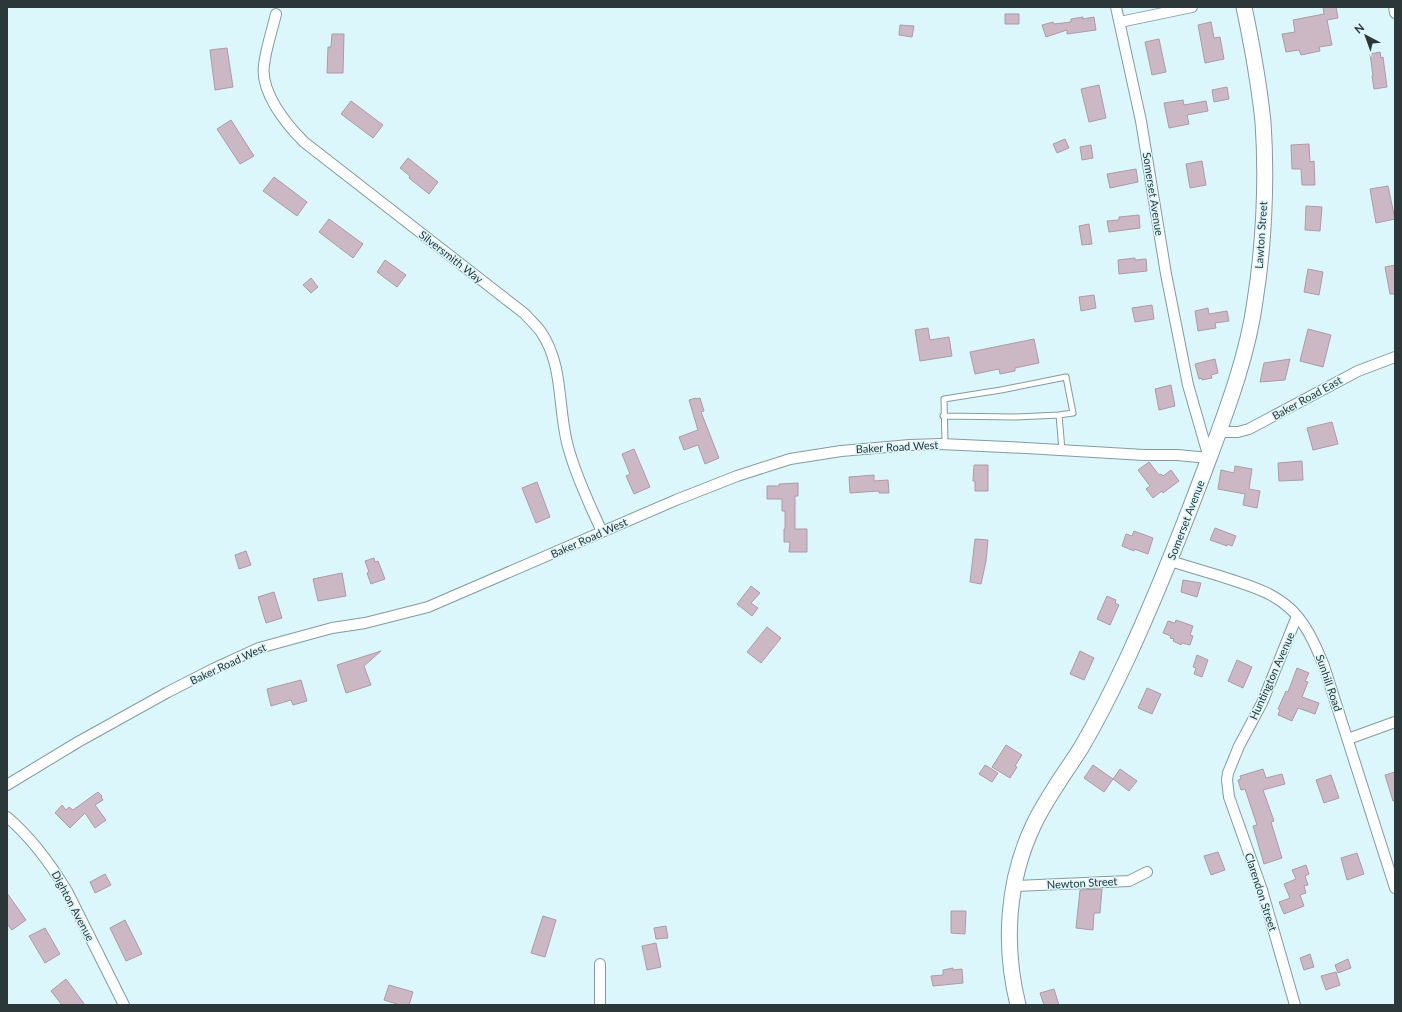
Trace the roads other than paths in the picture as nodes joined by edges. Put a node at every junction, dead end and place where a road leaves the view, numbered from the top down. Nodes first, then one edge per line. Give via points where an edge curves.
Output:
1 (1116, 7) edge
2 (1192, 7) edge
3 (1244, 7) edge
4 (1394, 7) edge
5 (1395, 13) edge
6 (276, 14) dead end
7 (1120, 22) junction
8 (1395, 357) edge
9 (1059, 415) junction
10 (943, 416) junction
11 (1218, 432) junction
12 (945, 444) junction
13 (1062, 450) junction
14 (1209, 458) junction
15 (602, 532) junction
16 (1170, 561) junction
17 (1297, 616) junction
18 (1395, 722) edge
19 (1348, 739) junction
20 (1227, 780) joint
21 (7, 785) edge
22 (7, 817) edge
23 (1147, 872) dead end
24 (1014, 886) junction
25 (1395, 888) edge
26 (600, 964) dead end
27 (124, 1005) edge
28 (600, 1005) edge
29 (1018, 1005) edge
30 (1295, 1005) edge

1 - 7 street, Somerset Avenue
2 - 7 street
3 - 11 main road, Lawton Street via 1263,122 1265,177 1261,255 1255,304 1244,352
4 - 5 street
6 - 15 street, Silversmith Way via 264,66 266,85 287,125 304,142 525,314 541,332 555,363 568,449
7 - 14 street, Somerset Avenue via 1141,120 1166,274 1188,385
8 - 11 street, Baker Road East via 1358,371 1249,428 1238,432
9 - 10 lane
9 - 10 lane via 1073,413 1066,377 944,399
9 - 13 lane
10 - 12 lane
11 - 14 main road, Lawton Street
12 - 13 street, Baker Road West
12 - 15 street, Baker Road West via 841,451 790,459 737,476
13 - 14 street, Baker Road West
14 - 16 main road, Somerset Avenue
15 - 21 street, Baker Road West via 428,607 372,622 292,638 252,651 168,692
16 - 17 street, Sunhill Road via 1264,591 1281,600
16 - 24 main road, Somerset Avenue via 1109,699 1033,827 1018,866
17 - 19 street, Sunhill Road via 1306,627 1324,666
17 - 20 street, Huntington Avenue via 1262,703 1239,746
18 - 19 street
19 - 25 street, Sunhill Road
20 - 30 street, Clarendon Street via 1229,797 1262,890
22 - 27 street, Dighton Avenue via 37,846 56,872
23 - 24 street, Newton Street via 1130,881
24 - 29 main road, Somerset Avenue via 1008,946 1010,970
26 - 28 street

